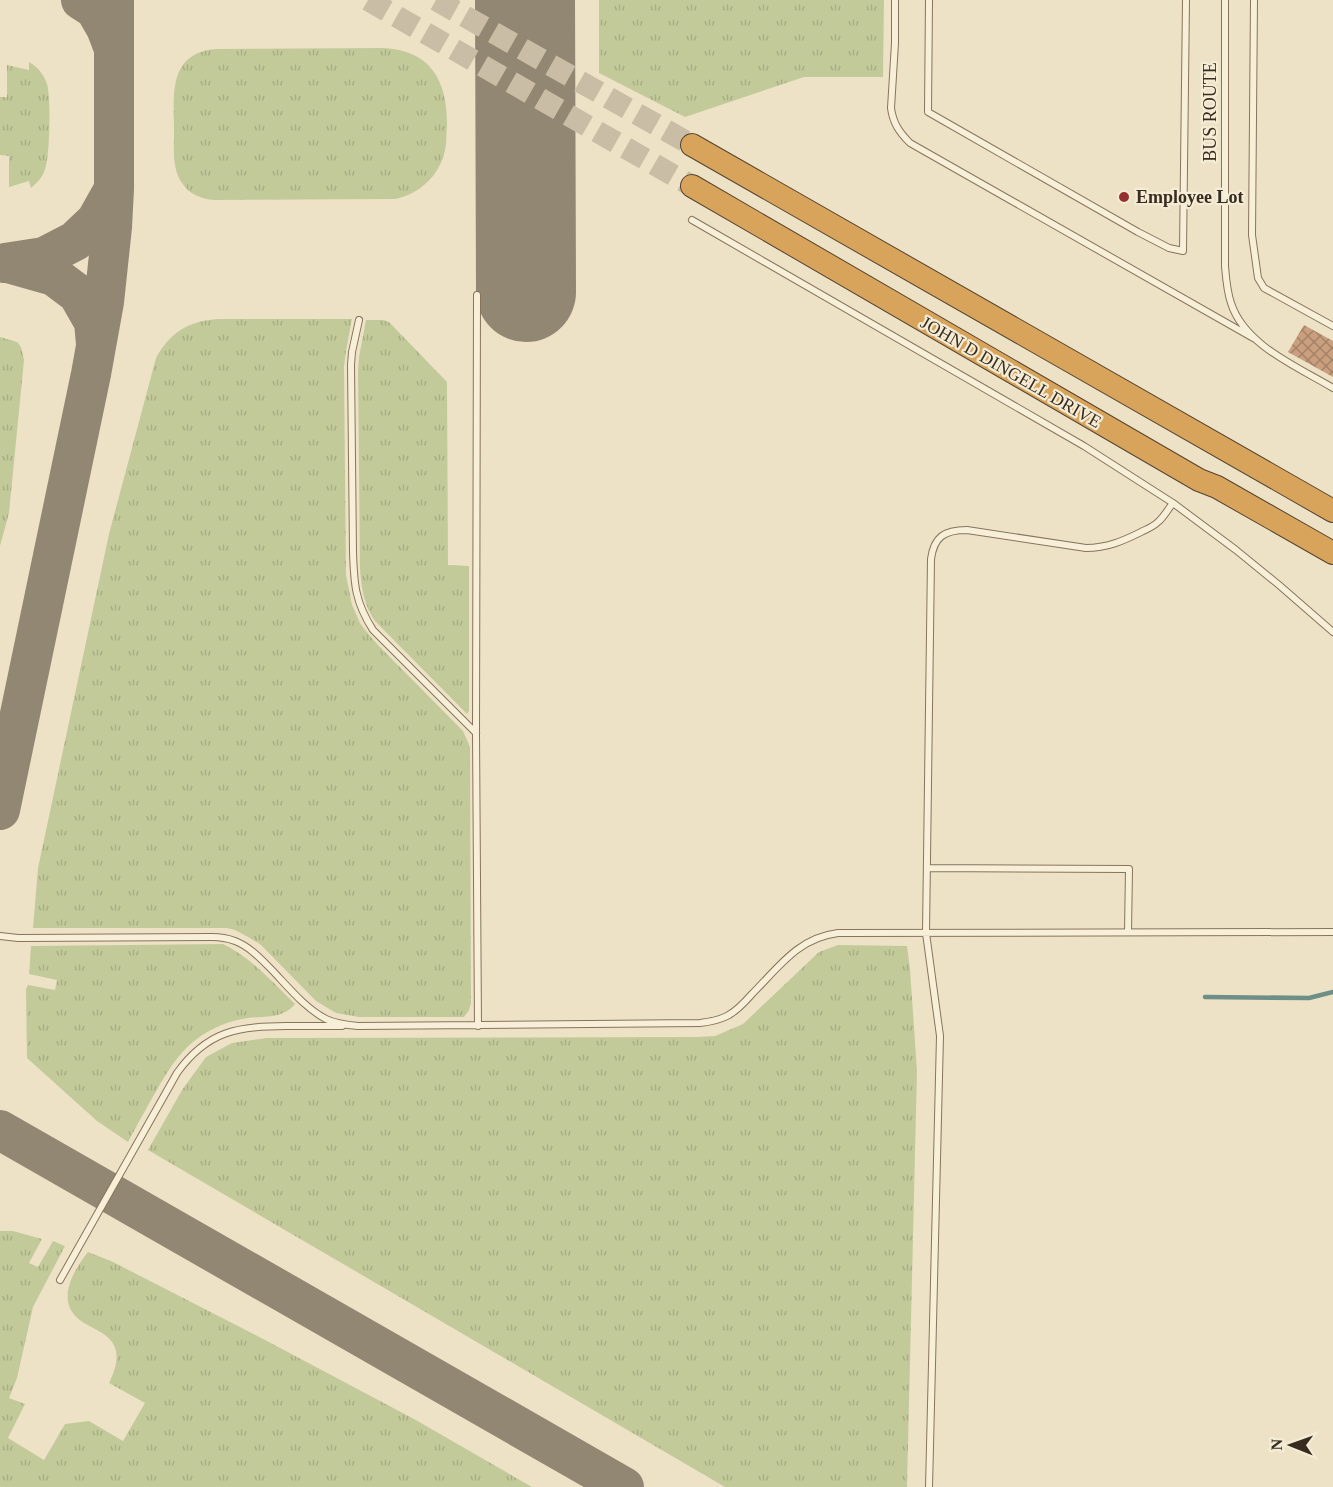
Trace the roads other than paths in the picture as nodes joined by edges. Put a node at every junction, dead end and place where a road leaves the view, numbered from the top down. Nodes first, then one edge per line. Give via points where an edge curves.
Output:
1 (895, 0) edge
2 (929, 0) edge
3 (1186, 0) edge
4 (1225, 0) edge
5 (1254, 0) edge
6 (692, 145) tunnel mouth
7 (692, 186) tunnel mouth
8 (692, 220) dead end
9 (477, 295) dead end
10 (359, 320) dead end
11 (1333, 326) edge
12 (1255, 339) junction
13 (1333, 388) edge
14 (1199, 480) junction
15 (1173, 503) junction
16 (1333, 511) edge
17 (1333, 553) edge
18 (1333, 567) edge
19 (1333, 632) edge
20 (476, 733) junction
21 (927, 868) junction
22 (1333, 932) edge
23 (926, 933) junction
24 (1128, 933) junction
25 (0, 936) edge
26 (358, 1026) junction
27 (478, 1026) junction
28 (60, 1280) dead end
29 (929, 1487) edge

1 - 12 lane via 891,108 895,125 910,143
2 - 3 lane via 928,112 1138,232 1183,251
4 - 12 lane, BUS ROUTE via 1226,274 1233,309
5 - 11 lane via 1252,229 1258,278 1264,288
6 - 16 highway
7 - 14 highway, JOHN D DINGELL DRIVE
8 - 15 lane via 1084,446
9 - 20 lane
10 - 20 lane via 351,365 352,552 357,598 373,630
12 - 13 lane, BUS ROUTE
14 - 17 highway, JOHN D DINGELL DRIVE
14 - 18 highway via 1214,494
15 - 19 lane
15 - 21 lane via 1152,527 1120,543 1098,548 967,530 939,537 931,559
20 - 27 lane
21 - 23 lane
21 - 24 lane via 1129,869
22 - 24 lane
23 - 24 lane
23 - 27 lane via 838,933 810,940 741,1006 714,1021
23 - 29 lane via 940,1036
25 - 26 lane via 224,938 247,947 300,999 328,1020
26 - 27 lane
26 - 28 lane via 256,1026 235,1029 199,1048 177,1073

